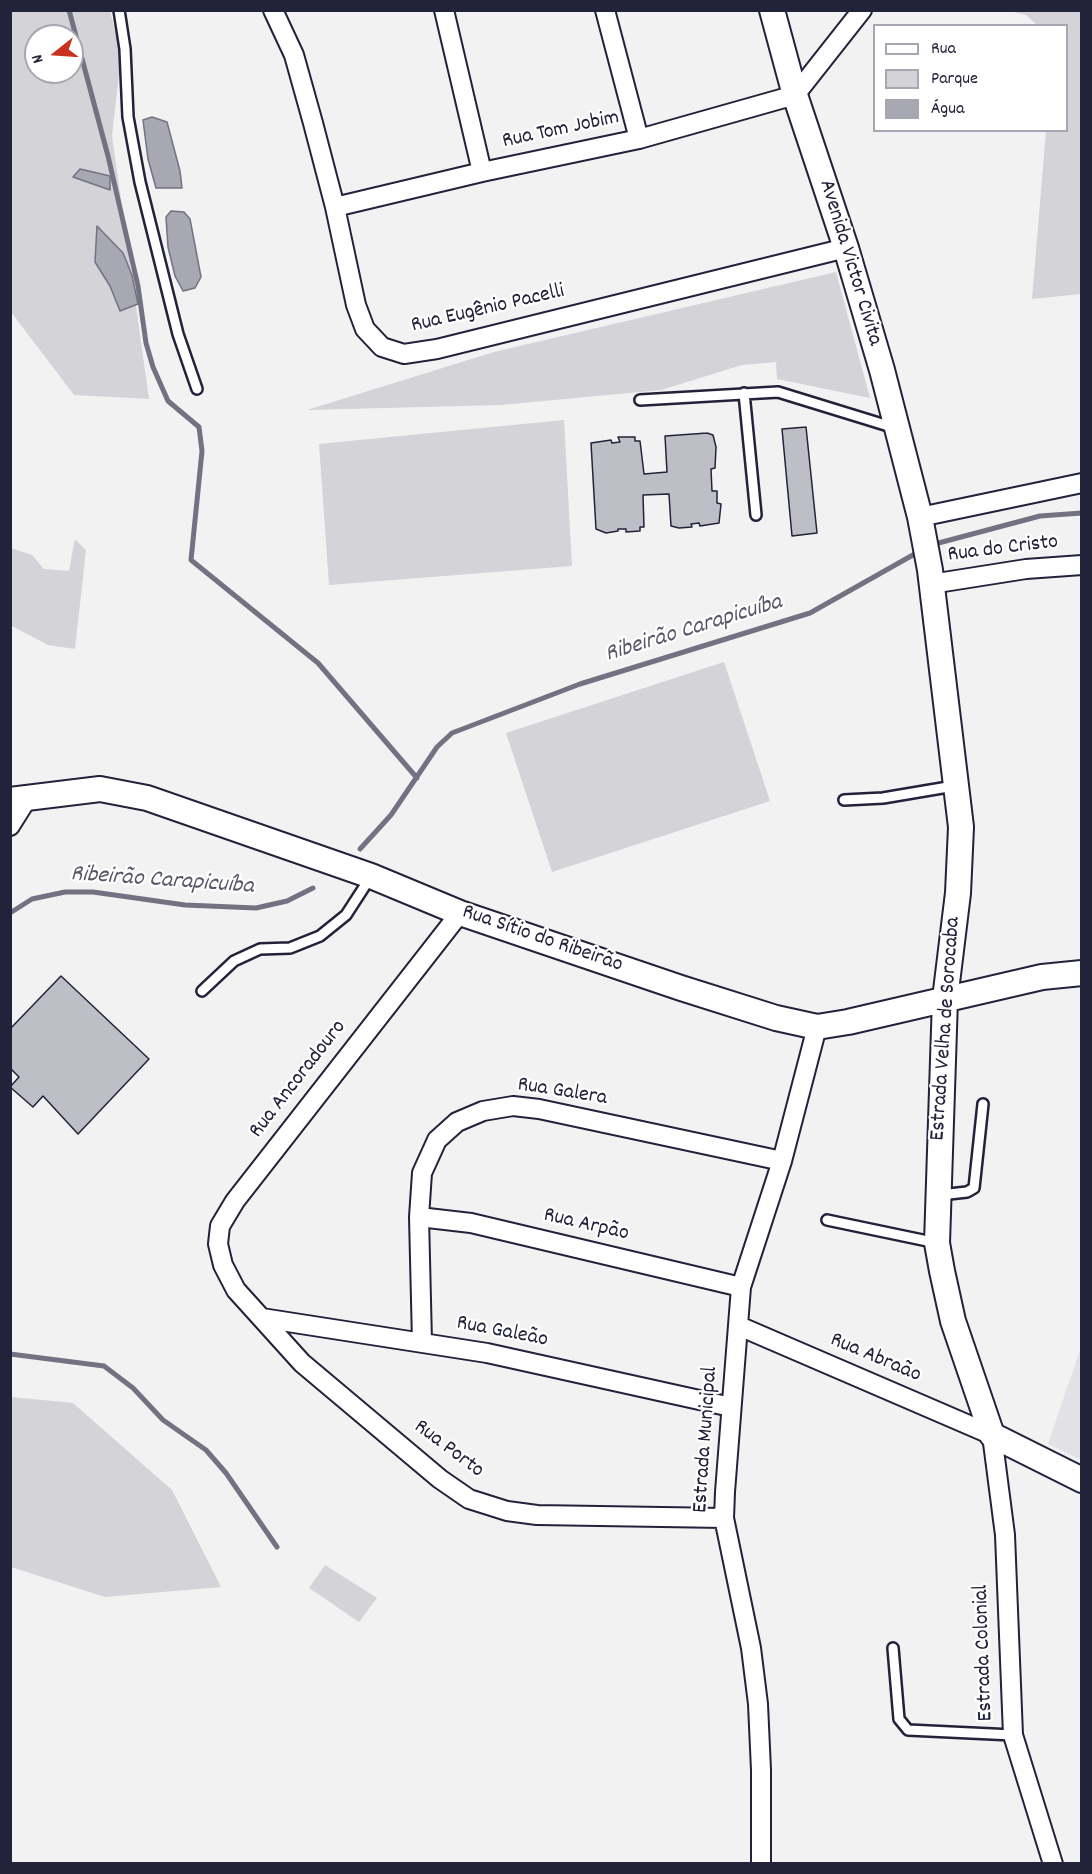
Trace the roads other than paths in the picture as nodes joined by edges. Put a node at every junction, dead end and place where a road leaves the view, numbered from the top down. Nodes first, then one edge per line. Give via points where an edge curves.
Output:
1 (118, 10) edge
2 (273, 10) edge
3 (444, 10) edge
4 (605, 10) edge
5 (772, 10) edge
6 (862, 10) edge
7 (795, 95) junction
8 (639, 139) junction
9 (482, 172) junction
10 (335, 207) junction
11 (846, 248) junction
12 (196, 389) dead end
13 (744, 393) junction
14 (640, 400) dead end
15 (897, 429) junction
16 (1082, 483) edge
17 (756, 516) dead end
18 (922, 523) junction
19 (1082, 565) edge
20 (930, 577) junction
21 (956, 785) junction
22 (19, 800) edge
23 (844, 800) dead end
24 (10, 826) edge
25 (371, 876) junction
26 (460, 913) junction
27 (1082, 973) edge
28 (202, 991) dead end
29 (945, 999) junction
30 (817, 1027) junction
31 (983, 1104) dead end
32 (782, 1161) junction
33 (938, 1195) junction
34 (419, 1217) junction
35 (827, 1220) dead end
36 (937, 1243) junction
37 (741, 1287) junction
38 (236, 1290) joint
39 (262, 1318) junction
40 (739, 1326) junction
41 (422, 1342) junction
42 (731, 1407) junction
43 (992, 1435) junction
44 (1082, 1480) edge
45 (724, 1518) junction
46 (893, 1648) dead end
47 (1013, 1735) junction
48 (761, 1863) edge
49 (1053, 1863) edge

1 - 12 lane via 125,49 128,117 140,182 178,334
2 - 10 street, Rua Eugênio Pacelli via 294,55
3 - 9 street
4 - 8 street
5 - 7 main road, Avenida Victor Civita
6 - 7 street
7 - 8 street, Rua Tom Jobim
7 - 11 main road, Avenida Victor Civita
8 - 9 street, Rua Tom Jobim
9 - 10 street, Rua Tom Jobim
10 - 11 street, Rua Eugênio Pacelli via 356,305 365,329 382,347 404,354 437,350
11 - 15 main road, Avenida Victor Civita
13 - 14 lane
13 - 15 lane via 778,392
13 - 17 lane
15 - 18 main road, Avenida Victor Civita
16 - 18 street
18 - 20 main road, Estrada Velha de Sorocaba
19 - 20 street, Rua do Cristo
20 - 21 main road, Estrada Velha de Sorocaba
21 - 23 lane via 893,797
21 - 29 main road, Estrada Velha de Sorocaba via 961,827
22 - 24 street
22 - 25 main road, Rua Sítio do Ribeirão via 100,789 147,798
25 - 26 main road, Rua Sítio do Ribeirão
25 - 28 lane via 346,915 320,936 290,948 260,949 234,961
26 - 30 main road, Rua Sítio do Ribeirão via 744,1008
26 - 38 street, Rua Ancoradouro via 235,1201 220,1226 218,1244
27 - 29 main road, Rua Sítio do Ribeirão via 1042,977
29 - 30 main road, Rua Sítio do Ribeirão
29 - 33 main road, Estrada Velha de Sorocaba
30 - 32 street, Estrada Municipal
31 - 33 lane via 974,1188
32 - 34 street, Rua Galera via 513,1106 457,1122 437,1140 422,1173
32 - 37 street, Estrada Municipal
33 - 36 main road, Estrada Velha de Sorocaba
34 - 37 street, Rua Arpão via 471,1223
34 - 41 street, Rua Galera
35 - 36 lane
36 - 43 main road, Estrada Velha de Sorocaba via 953,1322
37 - 40 street, Estrada Municipal
38 - 39 street, Rua Porto
39 - 41 street, Rua Galeão
39 - 45 street, Rua Porto via 302,1363 469,1499 537,1515
40 - 42 street, Estrada Municipal
40 - 43 street, Rua Abraão
41 - 42 street, Rua Galeão
42 - 45 street, Estrada Municipal
43 - 44 main road
43 - 47 street, Estrada Colonial via 1005,1535
45 - 48 street, Estrada Municipal via 751,1648 758,1704
46 - 47 lane via 899,1719 908,1730
47 - 49 street, Estrada Colonial

